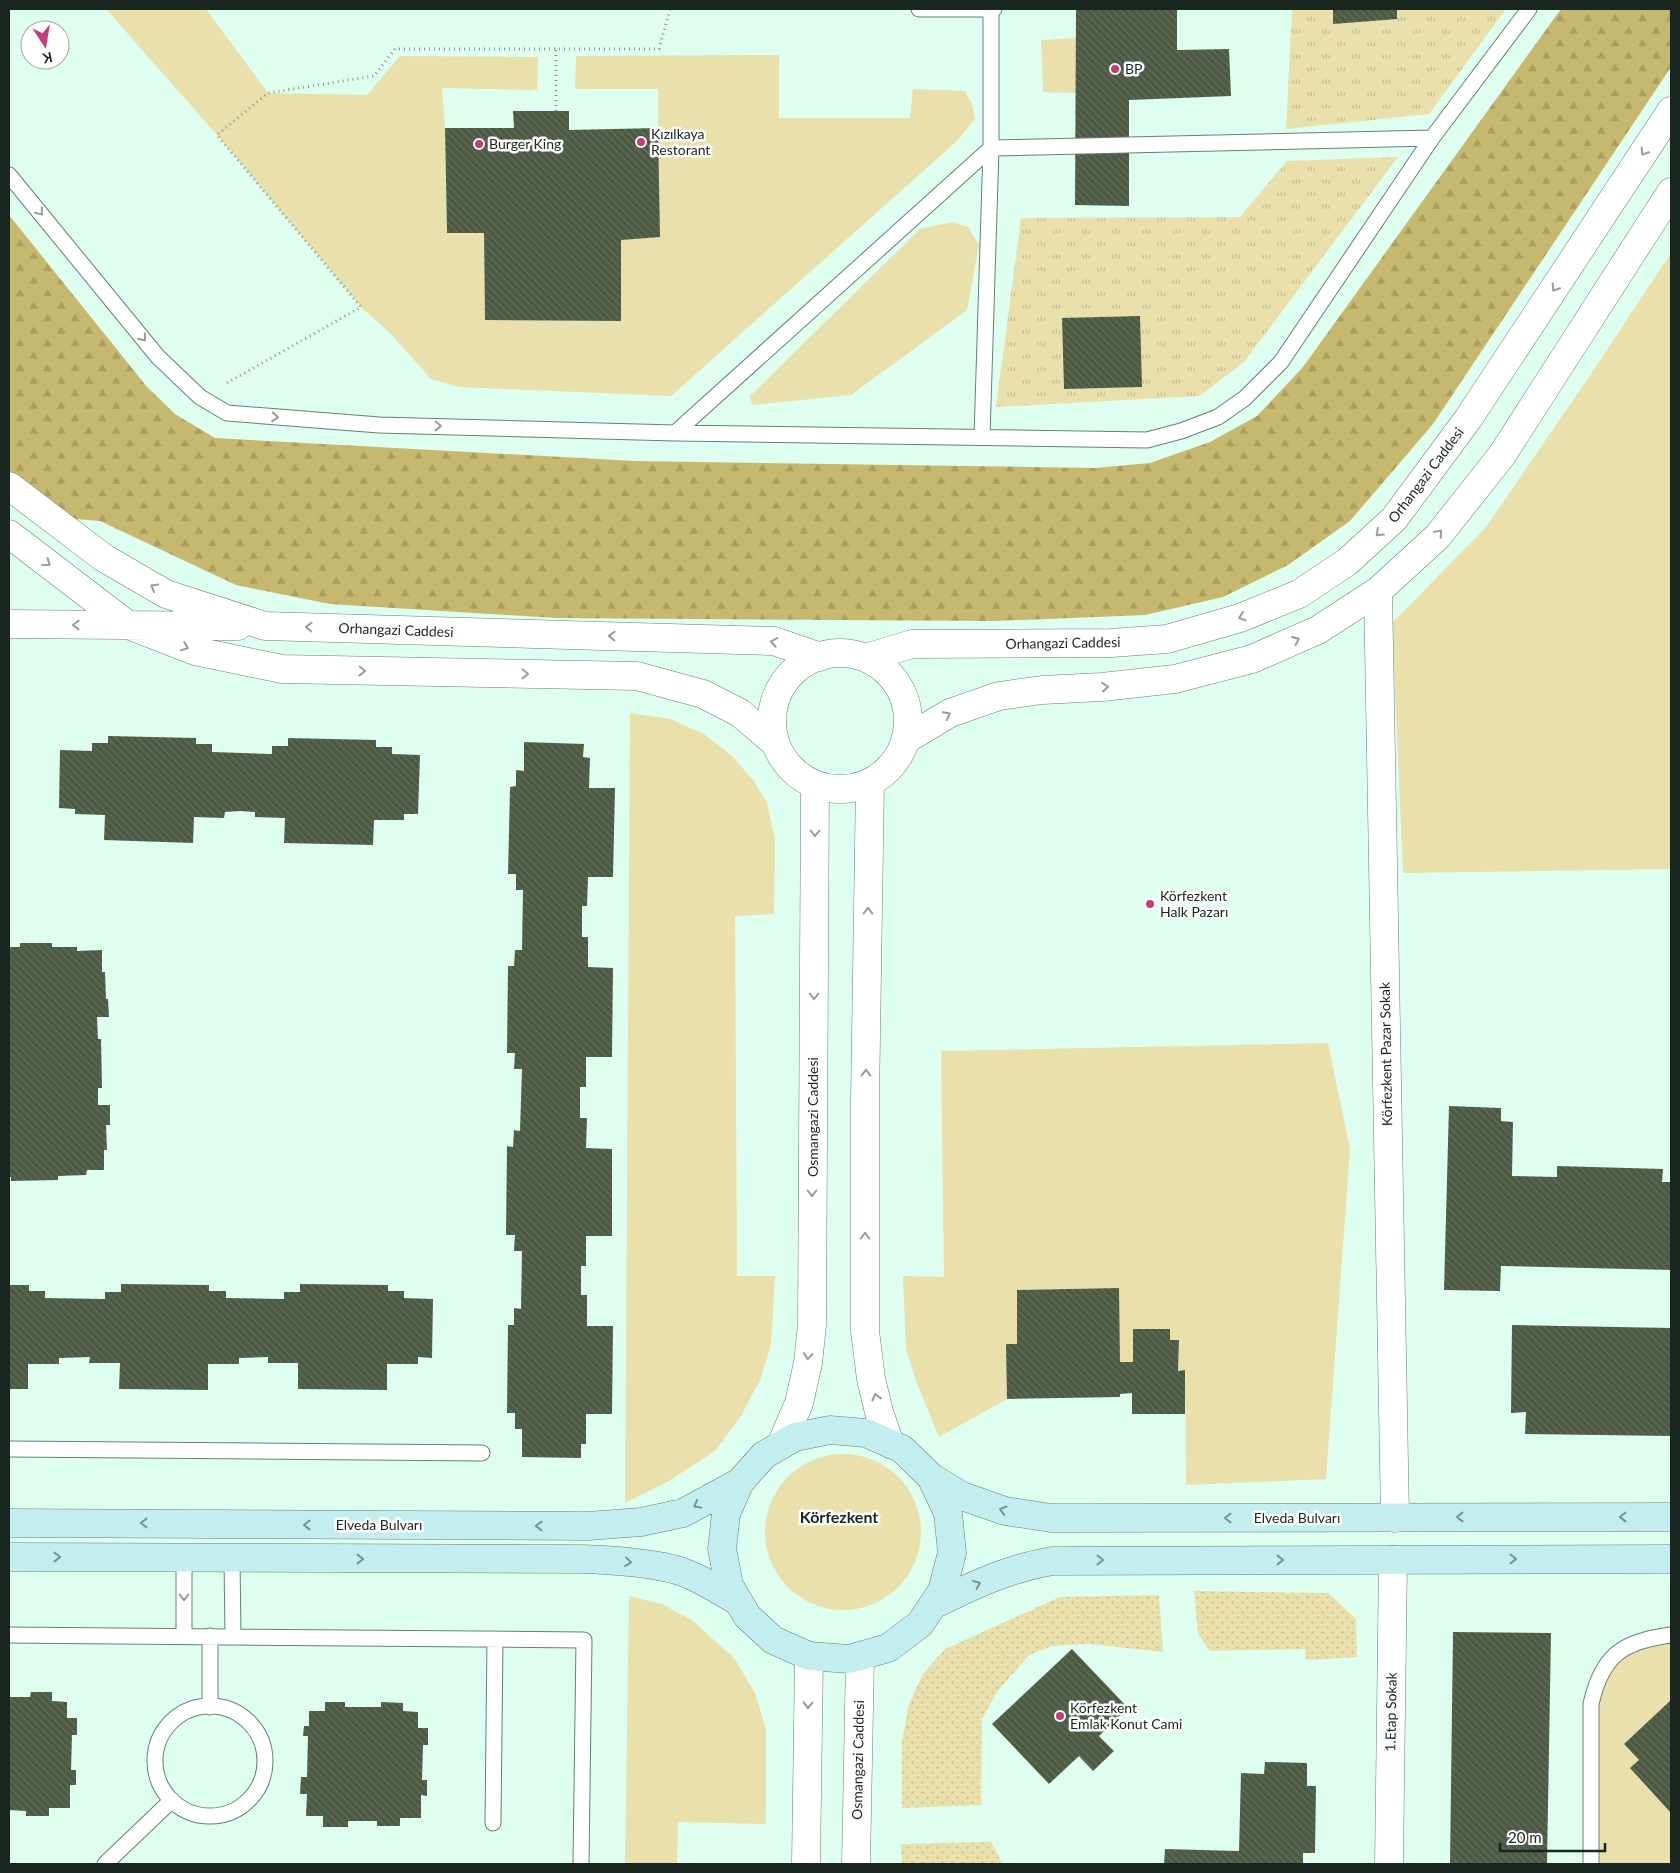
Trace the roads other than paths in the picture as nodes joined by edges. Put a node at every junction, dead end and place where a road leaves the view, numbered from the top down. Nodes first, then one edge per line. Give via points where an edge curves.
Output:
1 (919, 9) edge
2 (992, 9) edge
3 (1529, 9) edge
4 (1671, 112) edge
5 (1432, 138) junction
6 (991, 148) junction
7 (9, 175) edge
8 (1671, 192) edge
9 (675, 433) junction
10 (982, 437) junction
11 (9, 486) edge
12 (9, 534) edge
13 (1378, 591) junction
14 (9, 624) edge
15 (128, 625) junction
16 (265, 626) junction
17 (820, 657) junction
18 (866, 658) junction
19 (905, 740) junction
20 (774, 742) junction
21 (870, 782) junction
22 (815, 785) junction
23 (890, 1444) junction
24 (782, 1446) junction
25 (9, 1449) edge
26 (482, 1453) dead end
27 (931, 1477) junction
28 (740, 1482) junction
29 (1671, 1517) edge
30 (1395, 1518) junction
31 (9, 1523) edge
32 (9, 1557) edge
33 (184, 1558) junction
34 (232, 1558) junction
35 (1671, 1559) edge
36 (1393, 1560) junction
37 (738, 1602) junction
38 (933, 1605) junction
39 (9, 1635) edge
40 (1671, 1635) edge
41 (184, 1636) junction
42 (210, 1636) junction
43 (233, 1637) junction
44 (496, 1639) junction
45 (809, 1656) junction
46 (860, 1656) junction
47 (210, 1707) junction
48 (172, 1800) junction
49 (493, 1823) dead end
50 (105, 1864) edge
51 (581, 1864) edge
52 (806, 1864) edge
53 (856, 1864) edge
54 (1389, 1864) edge
55 (1591, 1864) edge

1 - 2 lane
2 - 6 lane
3 - 5 lane
4 -> 18 street, Orhangazi Caddesi via 1468,419 1394,519 1347,562 1299,594 1240,618 1167,638 1111,644 912,644
5 - 6 lane
5 - 10 lane via 1281,362 1245,398 1218,417 1147,440
6 - 9 lane
6 - 10 lane
7 -> 9 lane via 158,357 200,397 227,414 370,424
13 -> 8 street via 1438,536 1502,455
9 - 10 lane
16 -> 11 street, Orhangazi Caddesi via 166,594 104,558
12 -> 15 street
19 -> 13 street via 950,713 999,696 1175,679 1252,659 1318,630
13 - 30 street, Körfezkent Pazar Sokak
15 -> 14 street
15 - 16 street
15 -> 20 street via 195,651 282,669 637,676 703,694 740,713
17 -> 16 street, Orhangazi Caddesi via 774,641
17 - 18 street via 842,652
17 - 20 street via 801,664 785,679 774,698 770,721
18 - 19 street via 886,670 900,688 908,710
19 - 21 street via 900,755 890,767
20 - 22 street via 784,763 800,778
21 - 22 street via 843,790
23 -> 21 street via 871,1379 865,1330
22 -> 24 street, Osmangazi Caddesi via 812,1325 799,1403
23 - 24 main road via 866,1433 830,1430 795,1437
23 - 27 main road via 902,1449
24 - 28 main road via 764,1455
25 - 26 lane
30 -> 27 main road, Elveda Bulvarı via 1051,1518 1005,1511 962,1496
27 - 38 main road via 948,1513 952,1553 942,1591
28 -> 31 main road, Elveda Bulvarı via 683,1513 641,1522 588,1526
28 - 37 main road via 726,1514 722,1550 729,1585
29 -> 30 main road, Elveda Bulvarı
32 -> 33 main road
33 - 34 main road
33 -> 41 lane
34 -> 37 main road via 625,1561 674,1570 704,1582
34 - 43 lane
36 -> 35 main road
38 -> 36 main road via 997,1575 1052,1560
36 - 54 street, 1.Etap Sokak
37 - 45 main road via 746,1616 773,1640
38 - 46 main road via 920,1624 888,1648
39 - 41 lane
40 - 55 lane via 1627,1646 1607,1662 1596,1682 1591,1704
41 - 42 lane
42 - 43 lane
42 - 47 lane
43 - 44 lane
44 - 49 lane
44 - 51 lane via 584,1640
45 - 46 main road via 849,1659
45 -> 52 street
46 - 53 street, Osmangazi Caddesi
47 - 48 lane via 184,1712 169,1724 159,1739 156,1775
47 - 48 lane via 236,1713 250,1724 260,1739 264,1756 263,1774 256,1791 244,1804 229,1812 211,1816 193,1814
48 - 50 lane

